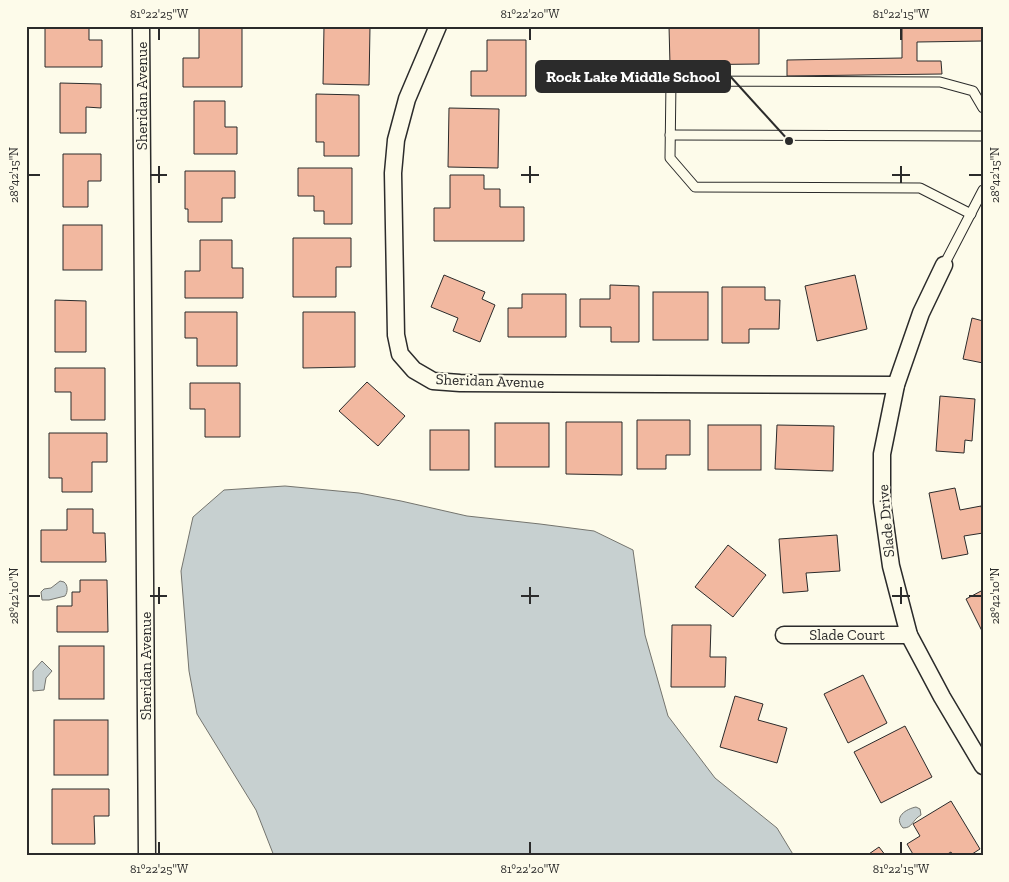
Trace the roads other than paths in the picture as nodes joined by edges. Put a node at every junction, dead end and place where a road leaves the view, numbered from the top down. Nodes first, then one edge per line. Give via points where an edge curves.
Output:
1 (141, 26) edge
2 (438, 26) edge
3 (983, 108) edge
4 (670, 135) junction
5 (983, 136) edge
6 (983, 190) edge
7 (971, 214) junction
8 (944, 264) joint
9 (896, 385) junction
10 (784, 635) dead end
11 (909, 635) junction
12 (983, 766) edge
13 (147, 856) edge

1 - 13 street, Sheridan Avenue
2 - 9 street, Sheridan Avenue via 407,99 396,140 393,173 396,336 400,354 414,370 432,381 460,383
3 - 4 lane via 973,90 940,82 671,81
4 - 5 lane
4 - 7 lane via 670,158 695,187 920,188
6 - 7 lane
7 - 8 lane
8 - 9 street, Slade Drive via 921,313
9 - 11 street, Slade Drive via 882,454 882,502 891,566
10 - 11 street, Slade Court
11 - 12 street, Slade Drive

